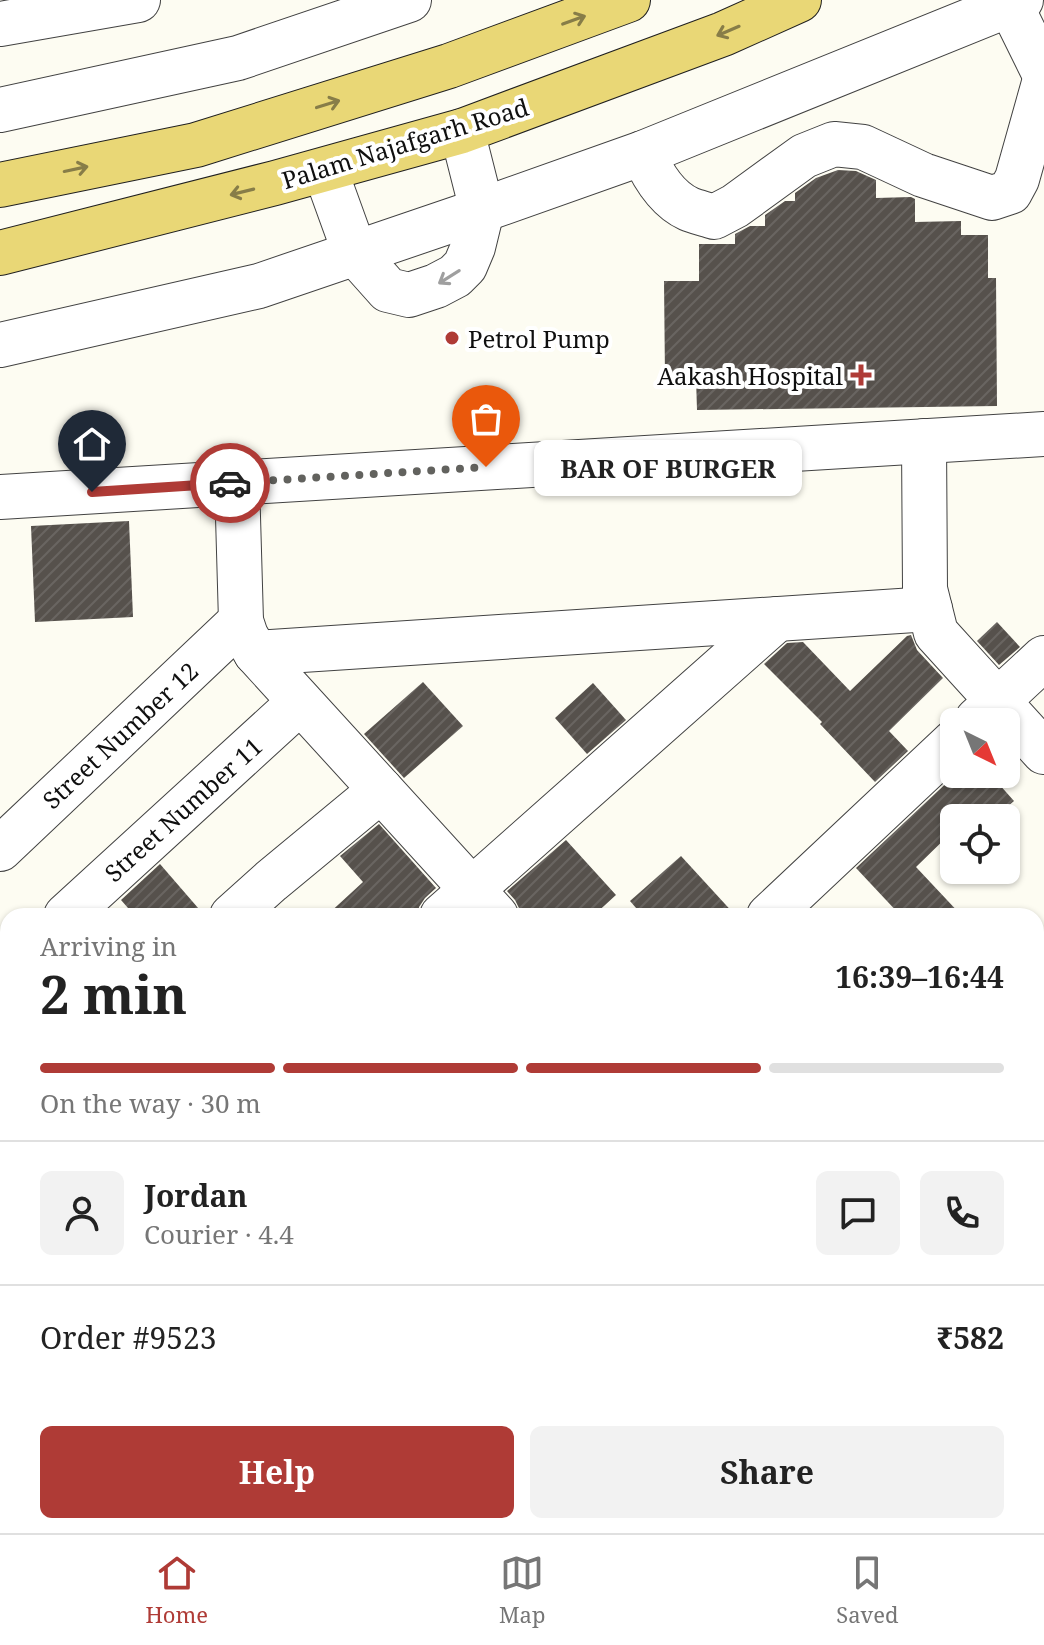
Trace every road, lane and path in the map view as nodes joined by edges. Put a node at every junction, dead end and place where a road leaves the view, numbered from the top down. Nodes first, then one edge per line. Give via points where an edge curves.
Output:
1 (138, 0) edge
2 (409, 0) edge
3 (628, 0) edge
4 (799, 0) edge
5 (1013, 2) edge
6 (367, 6) edge
7 (0, 24) edge
8 (1044, 73) edge
9 (1044, 83) edge
10 (0, 110) edge
11 (462, 131) junction
12 (643, 153) junction
13 (325, 170) junction
14 (0, 185) edge
15 (482, 210) junction
16 (0, 253) edge
17 (355, 253) junction
18 (0, 345) edge
19 (1044, 434) edge
20 (924, 441) junction
21 (237, 482) junction
22 (0, 497) edge
23 (930, 609) junction
24 (777, 619) junction
25 (248, 637) junction
26 (1044, 658) edge
27 (300, 702) junction
28 (985, 708) edge
29 (990, 708) edge
30 (1020, 735) edge
31 (1044, 752) edge
32 (940, 755) edge
33 (381, 790) junction
34 (0, 849) edge
35 (470, 907) edge
36 (75, 908) edge
37 (241, 908) edge
38 (778, 908) edge

1 - 7 street
2 - 6 street
14 -> 3 main road via 196,145 449,66
4 -> 11 main road, Palam Najafgarh Road via 723,34
5 - 8 street
5 - 12 street
6 - 10 street via 238,58
9 - 12 street via 1017,179 1010,192 992,198 863,147 834,144 804,156 714,217 687,208 666,192
11 - 13 main road, Palam Najafgarh Road
11 - 15 street
12 - 15 street
13 -> 16 main road, Palam Najafgarh Road
13 - 17 street
15 - 17 street
17 - 18 street via 259,286
19 - 20 street
20 - 21 street
20 - 23 street via 925,589
21 - 22 street
21 - 25 street
23 - 24 street
23 - 28 street via 936,633
24 - 25 street
24 - 35 street
25 - 27 street
25 - 34 street, Street Number 12
26 - 29 street
27 - 33 street
27 - 36 street, Street Number 11
30 - 31 street
32 - 38 street
33 - 35 street
33 - 37 street

